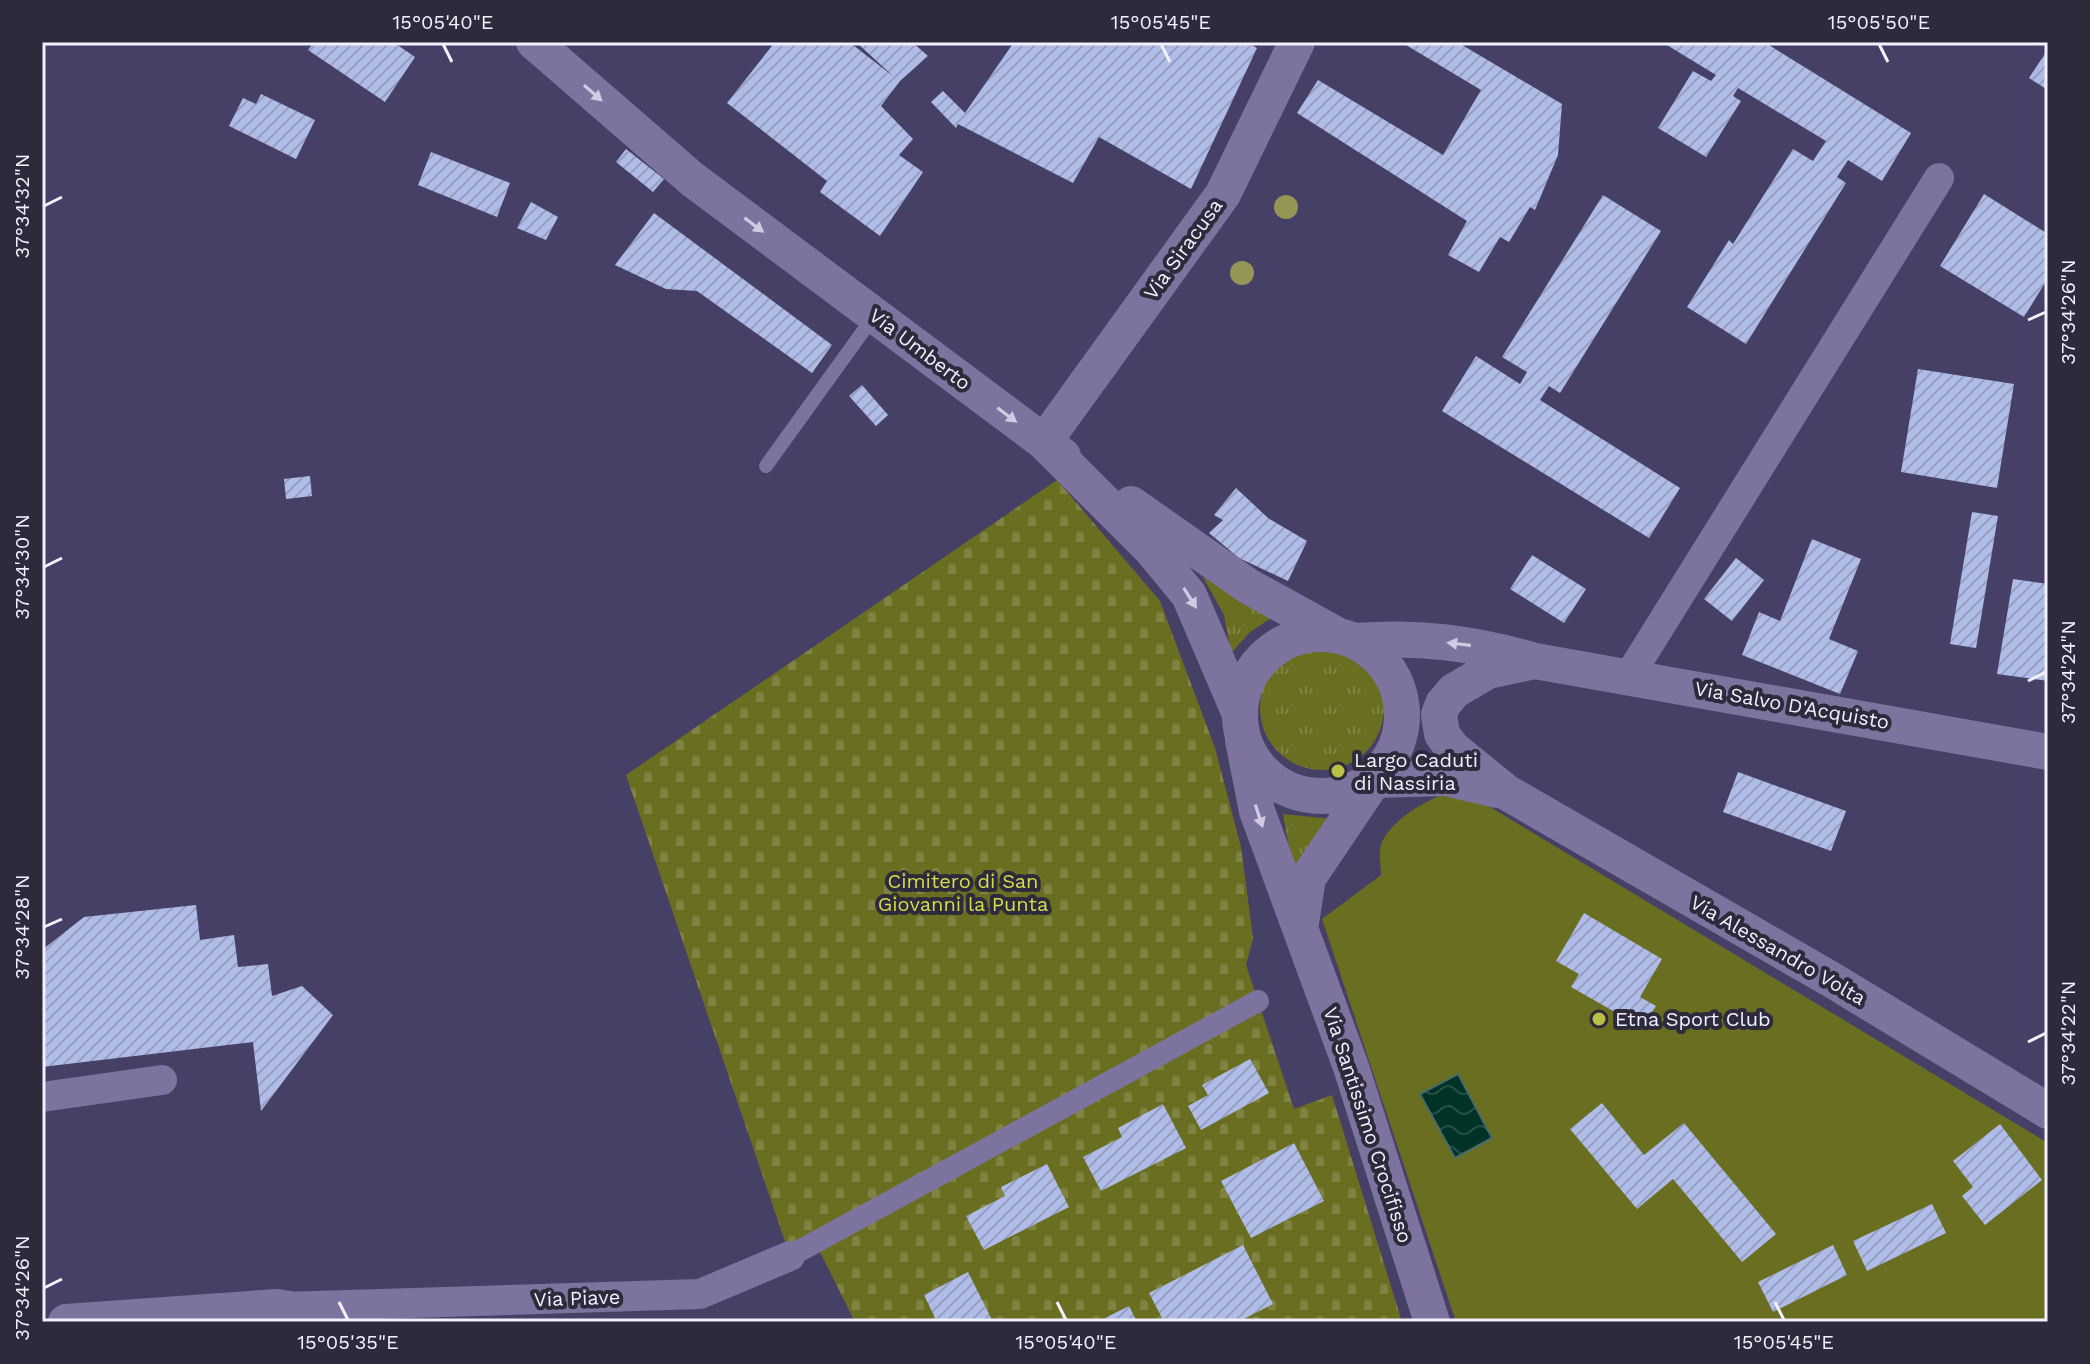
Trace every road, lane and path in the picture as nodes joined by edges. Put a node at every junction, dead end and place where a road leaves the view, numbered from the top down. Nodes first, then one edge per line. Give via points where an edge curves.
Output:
1 (534, 42) edge
2 (1297, 42) edge
3 (1939, 178) dead end
4 (874, 315) junction
5 (1044, 442) junction
6 (766, 466) dead end
7 (1346, 638) junction
8 (1535, 661) junction
9 (1629, 676) junction
10 (1241, 726) junction
11 (1421, 726) junction
12 (2048, 752) edge
13 (1374, 780) junction
14 (1506, 792) junction
15 (1301, 929) junction
16 (1258, 1001) dead end
17 (162, 1080) dead end
18 (42, 1097) edge
19 (2048, 1111) edge
20 (790, 1256) joint
21 (276, 1315) edge
22 (345, 1315) edge
23 (176, 1320) edge
24 (66, 1322) edge
25 (1432, 1322) edge

1 -> 4 street, Via Umberto via 692,179
2 - 5 street, Via Siracusa via 1223,194
3 - 9 street
4 -> 5 street, Via Umberto
4 - 6 lane
5 - 7 street via 1248,586
5 -> 10 street, Via Umberto via 1152,550 1189,595
8 -> 7 street via 1489,648 1406,637
7 - 10 street via 1308,634 1282,643 1260,661 1245,685
7 - 11 street via 1383,662
8 - 9 street, Via Salvo D'Acquisto
8 - 11 street via 1488,671 1454,691 1439,715
9 - 12 street, Via Salvo D'Acquisto
10 - 13 street via 1254,763 1272,781 1295,792 1320,797
10 -> 15 street, Via Santissimo Crocifisso via 1257,811
11 - 13 street
11 - 14 street
13 - 14 street via 1446,778
13 - 15 street via 1308,878
14 - 19 street, Via Alessandro Volta
15 - 25 street, Via Santissimo Crocifisso
16 - 20 street
17 - 18 street
20 - 22 street, Via Piave via 700,1294
21 - 22 street, Via Piave
21 - 23 street
23 - 24 street

